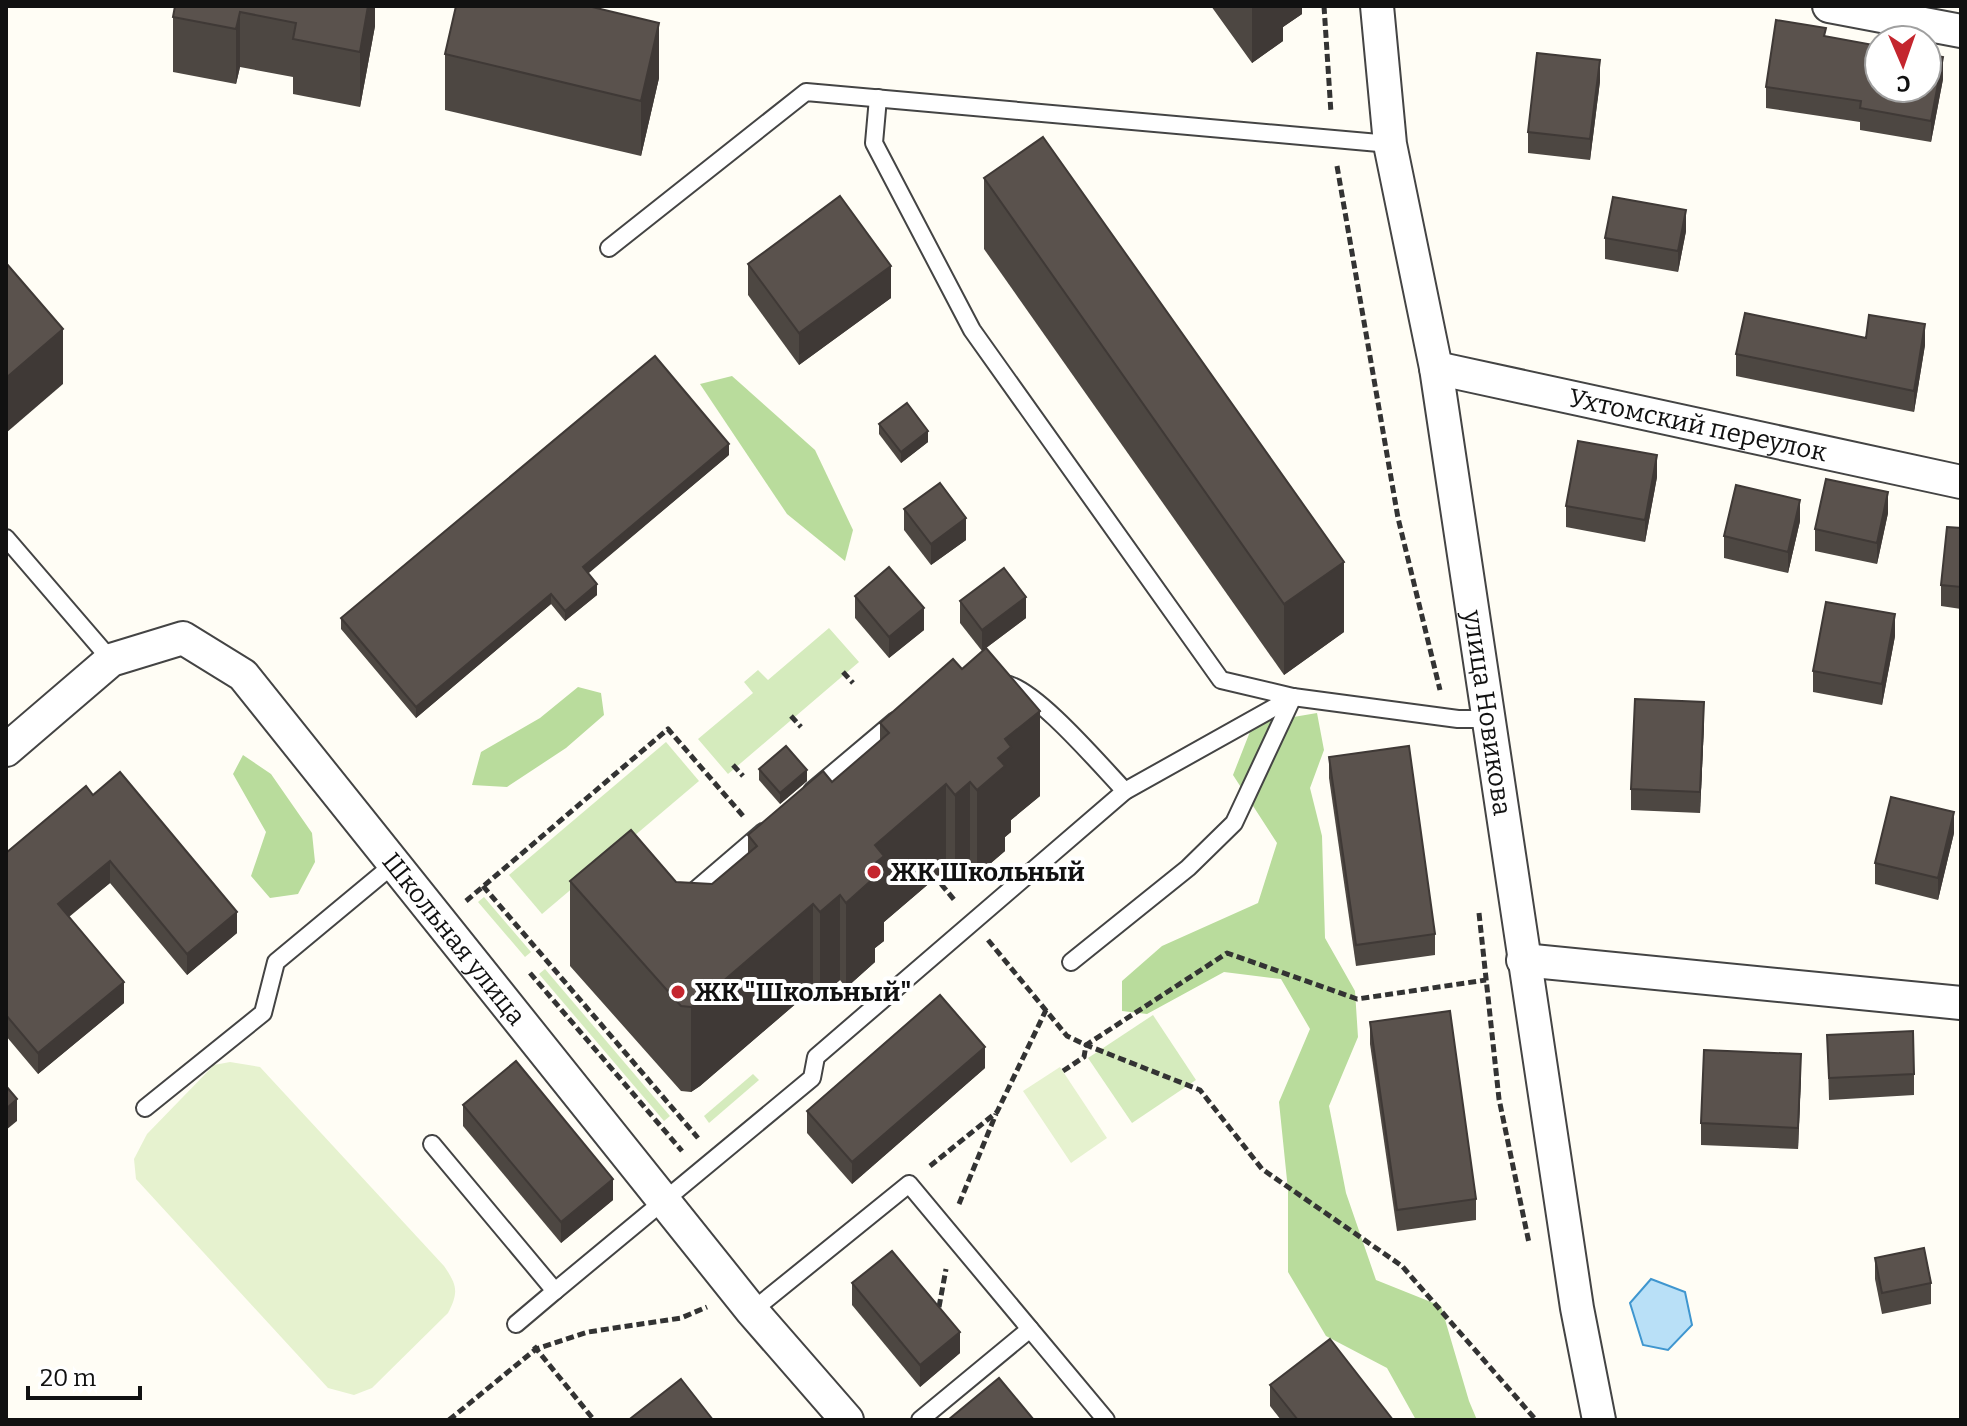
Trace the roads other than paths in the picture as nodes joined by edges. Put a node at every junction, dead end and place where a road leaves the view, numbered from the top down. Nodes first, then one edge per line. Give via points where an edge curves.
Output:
1 (1377, 6) edge
2 (1829, 6) edge
3 (1961, 31) edge
4 (878, 98) junction
5 (1390, 144) junction
6 (609, 248) dead end
7 (1436, 368) junction
8 (1961, 482) edge
9 (6, 538) edge
10 (111, 660) junction
11 (988, 682) edge
12 (1293, 697) junction
13 (903, 713) edge
14 (1487, 719) junction
15 (6, 750) edge
16 (1125, 791) junction
17 (795, 805) edge
18 (765, 830) edge
19 (394, 864) junction
20 (693, 892) edge
21 (1523, 960) junction
22 (1071, 962) dead end
23 (1961, 1003) edge
24 (145, 1108) dead end
25 (432, 1144) dead end
26 (664, 1201) junction
27 (555, 1291) junction
28 (752, 1311) junction
29 (516, 1324) road end
30 (1030, 1329) junction
31 (847, 1420) edge
32 (920, 1420) edge
33 (1106, 1420) edge
34 (1599, 1420) edge

1 - 5 street, улица Новикова
2 - 3 street
4 - 5 lane
4 - 6 lane via 806,92
4 - 12 lane via 874,143 972,330 1221,680
5 - 7 street, улица Новикова
7 - 8 street, Ухтомский переулок
7 - 14 street, улица Новикова
9 - 10 lane
10 - 15 street, Школьная улица
10 - 19 street, Школьная улица via 183,638 243,675
11 - 16 lane via 1014,685 1046,709
12 - 14 lane
12 - 16 lane
12 - 22 lane via 1234,823 1188,868
13 - 17 lane
14 - 21 street, улица Новикова
16 - 26 lane via 816,1057 812,1078
18 - 20 lane
19 - 24 lane via 276,962 263,1013
19 - 26 street, Школьная улица
21 - 23 street
21 - 34 street, улица Новикова
25 - 27 lane
26 - 27 lane
26 - 28 street, Школьная улица
27 - 29 lane
28 - 30 lane via 909,1184
28 - 31 street, Школьная улица
30 - 32 lane
30 - 33 lane

